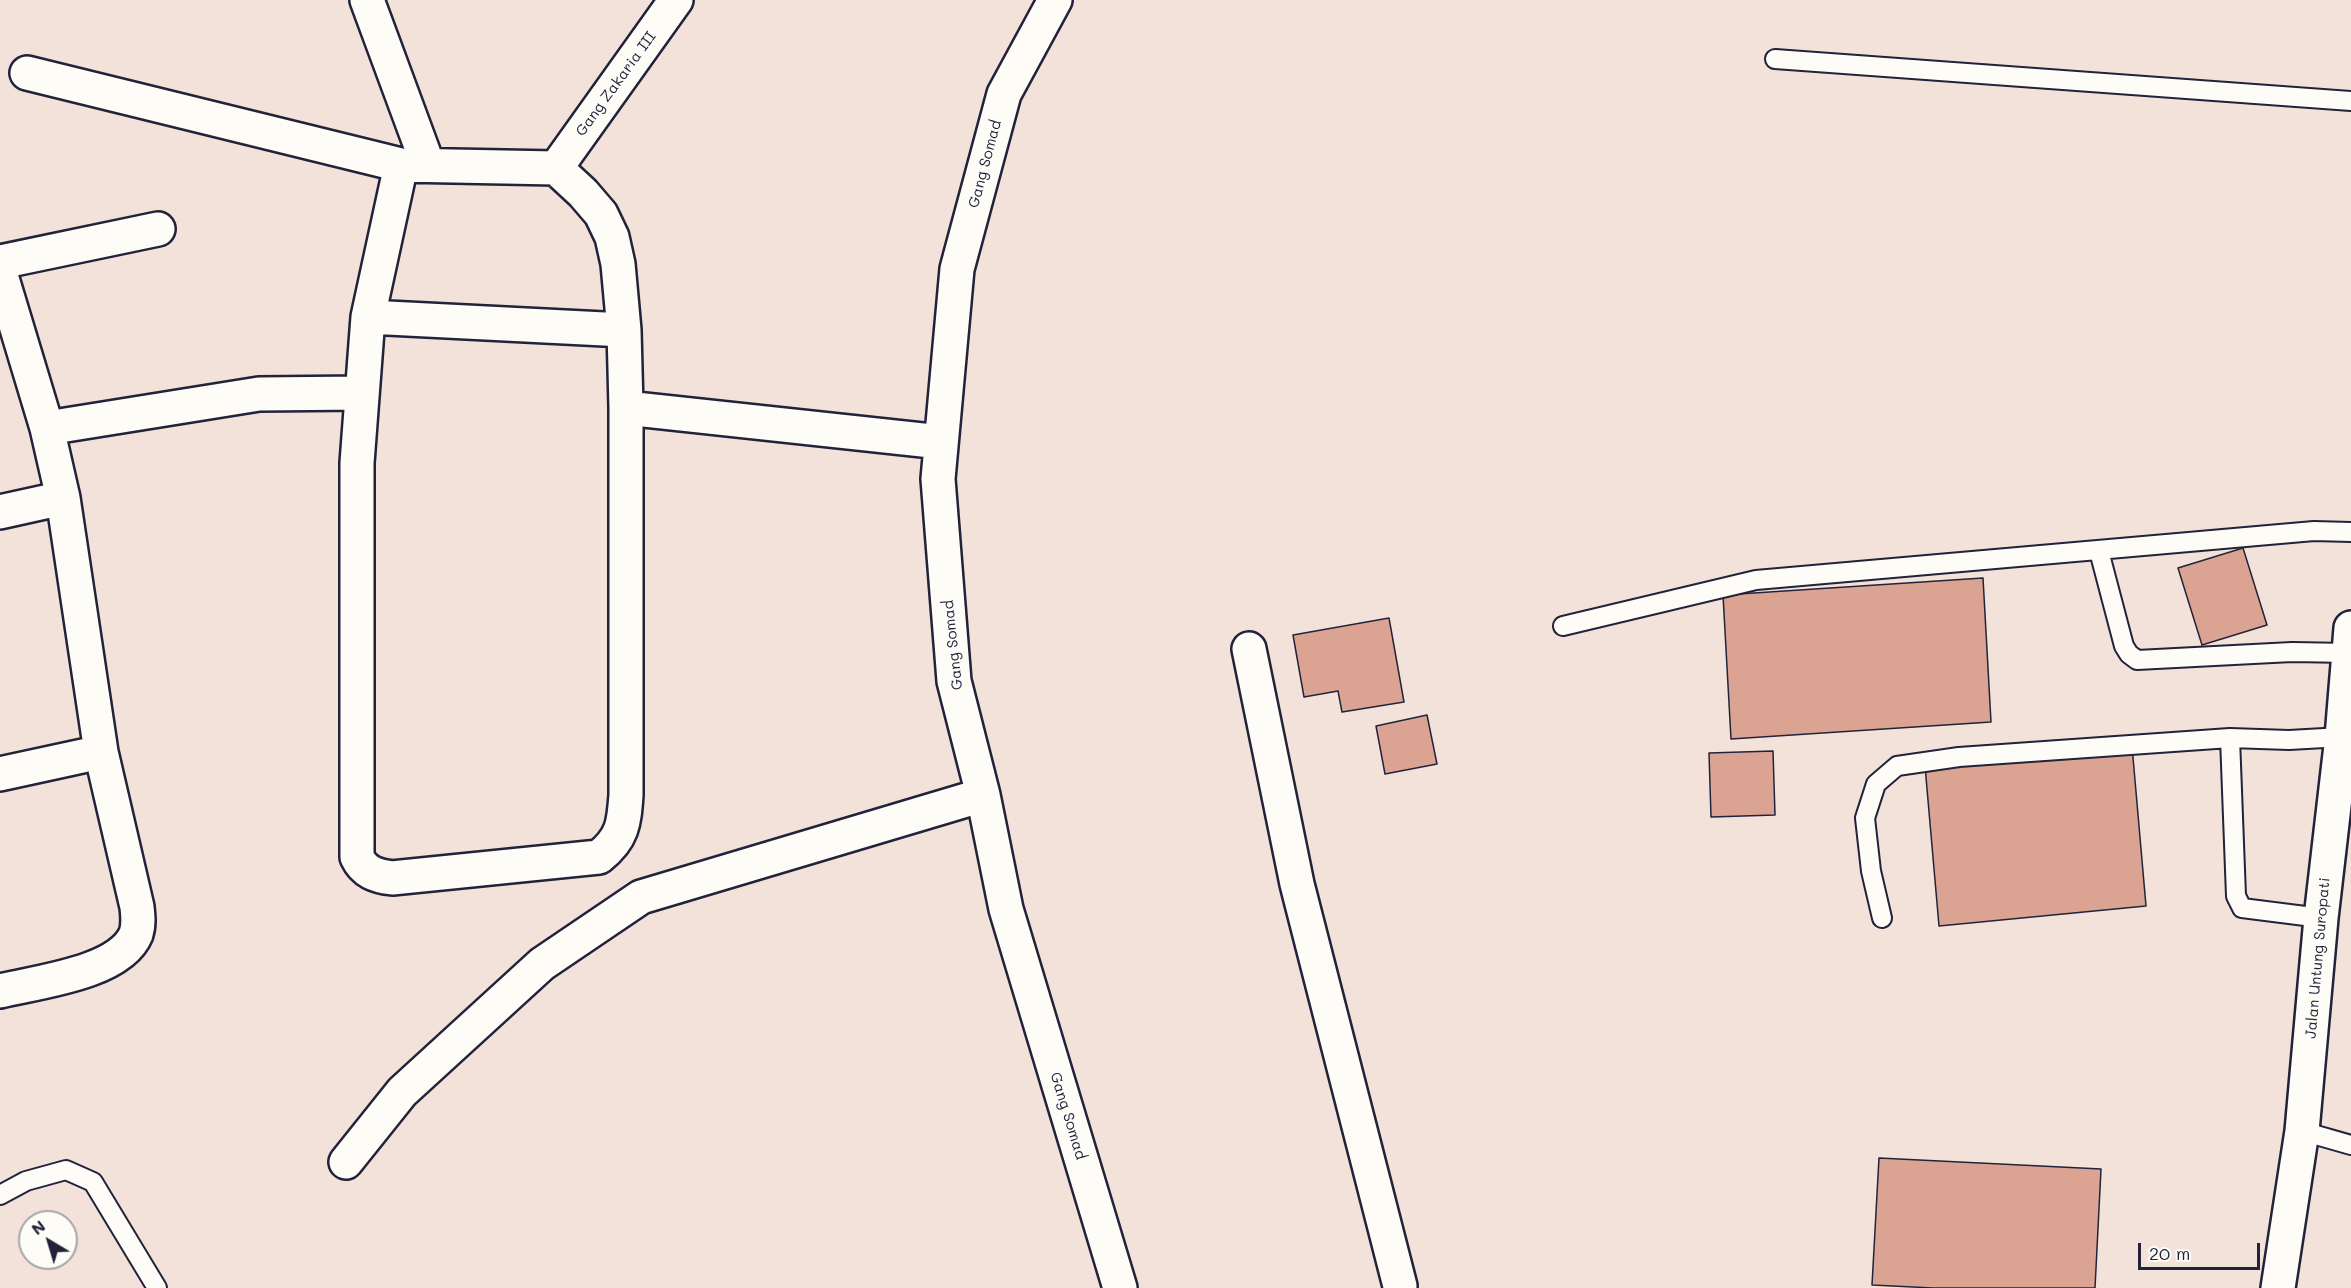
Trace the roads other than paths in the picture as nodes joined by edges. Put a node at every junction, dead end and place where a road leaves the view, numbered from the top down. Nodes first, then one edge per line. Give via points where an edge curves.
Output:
1 (367, 0) edge
2 (676, 0) edge
3 (1054, 0) edge
4 (1775, 59) dead end
5 (27, 74) dead end
6 (2351, 100) edge
7 (414, 165) junction
8 (556, 168) junction
9 (158, 229) dead end
10 (0, 262) edge
11 (0, 272) edge
12 (368, 317) junction
13 (624, 330) junction
14 (362, 393) junction
15 (626, 408) junction
16 (47, 428) junction
17 (941, 442) junction
18 (63, 498) junction
19 (0, 512) edge
20 (2351, 532) edge
21 (2099, 551) junction
22 (1563, 626) dead end
23 (2350, 640) edge
24 (1249, 649) dead end
25 (2342, 737) junction
26 (2230, 738) junction
27 (101, 752) junction
28 (0, 774) edge
29 (983, 795) junction
30 (2341, 838) edge
31 (1882, 918) dead end
32 (2321, 918) junction
33 (0, 991) edge
34 (2302, 1131) junction
35 (2351, 1145) edge
36 (346, 1162) dead end
37 (0, 1195) edge
38 (1401, 1287) edge
39 (158, 1288) edge
40 (1120, 1288) edge
41 (2278, 1288) edge

1 - 7 street
2 - 8 street, Gang Zakaria III
3 - 17 street, Gang Somad via 1004,94 957,269
4 - 6 lane
5 - 7 street
7 - 8 street
7 - 12 street
8 - 13 street via 601,214 612,237
9 - 10 street
11 - 16 street
12 - 13 street
12 - 14 street
13 - 15 street
14 - 15 street via 357,463 357,849 359,861 368,871 392,878 599,857 619,836 626,795
14 - 16 street via 259,394
15 - 17 street
16 - 18 street
17 - 29 street, Gang Somad via 938,479 954,681
18 - 19 street
18 - 27 street
20 - 21 lane via 2314,531
21 - 22 lane via 1756,580
21 - 23 lane via 2124,646 2138,660 2292,652
23 - 25 street, Jalan Untung Suropati
24 - 38 street via 1297,884
25 - 26 lane via 2289,741
25 - 30 street, Jalan Untung Suropati
26 - 31 lane via 1959,757 1897,766 1876,784 1865,818
26 - 32 lane via 2236,896 2242,908
27 - 28 street
27 - 33 street via 137,907 136,933 121,954 100,967
29 - 36 street via 642,897 542,964 402,1092
29 - 40 street, Gang Somad via 1006,909
30 - 32 street, Jalan Untung Suropati
32 - 34 street, Jalan Untung Suropati
34 - 35 lane
34 - 41 street, Jalan Untung Suropati
37 - 39 lane via 26,1181 66,1170 93,1182

